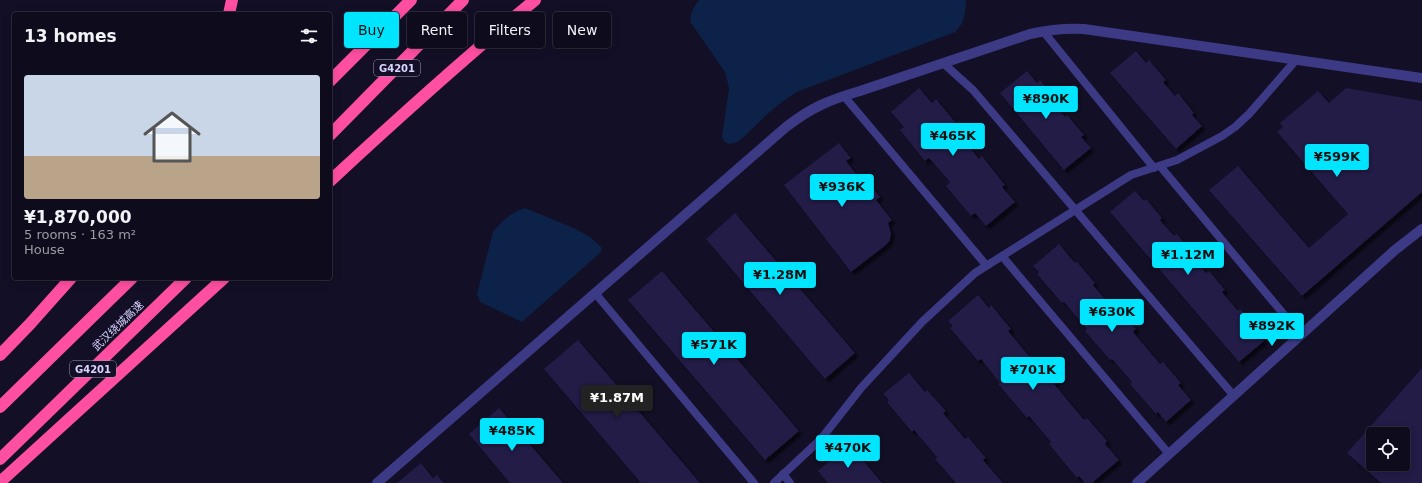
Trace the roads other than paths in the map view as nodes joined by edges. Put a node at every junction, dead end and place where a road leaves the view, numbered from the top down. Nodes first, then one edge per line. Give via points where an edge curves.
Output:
1 (232, 0) edge
2 (411, 0) edge
3 (463, 0) edge
4 (534, 0) edge
5 (229, 12) edge
6 (1043, 31) junction
7 (1296, 60) junction
8 (943, 63) junction
9 (1422, 78) edge
10 (332, 79) edge
11 (844, 96) junction
12 (332, 133) edge
13 (1157, 167) junction
14 (332, 179) edge
15 (1075, 210) junction
16 (1422, 229) edge
17 (1002, 256) junction
18 (986, 265) junction
19 (69, 280) edge
20 (130, 280) edge
21 (184, 280) edge
22 (222, 280) edge
23 (595, 293) junction
24 (1301, 335) junction
25 (0, 354) edge
26 (1234, 396) junction
27 (0, 407) edge
28 (1169, 454) junction
29 (0, 459) edge
30 (783, 474) junction
31 (0, 482) edge
32 (377, 483) edge
33 (754, 483) edge
34 (774, 483) edge
35 (790, 483) edge
36 (1137, 483) edge

1 - 5 highway
2 - 10 highway, G4201
3 - 12 highway, G4201
4 - 14 highway via 432,87
6 - 7 street via 1084,29
6 - 8 street
6 - 13 lane
7 - 9 street
7 - 13 lane via 1235,127 1177,160
8 - 11 street
8 - 15 lane via 973,90
11 - 18 lane
11 - 23 street via 818,105 801,115
13 - 15 lane via 1131,175
13 - 24 lane
15 - 17 lane
15 - 26 lane
16 - 24 street via 1394,250
17 - 18 lane
17 - 28 lane
18 - 30 lane via 922,322 860,388 820,439
19 - 25 highway
20 - 27 highway, G4201
21 - 29 highway, 武汉绕城高速 / G4201
22 - 31 highway
23 - 32 street
23 - 33 lane
24 - 26 street
26 - 28 street
28 - 36 street
30 - 34 lane
30 - 35 lane

